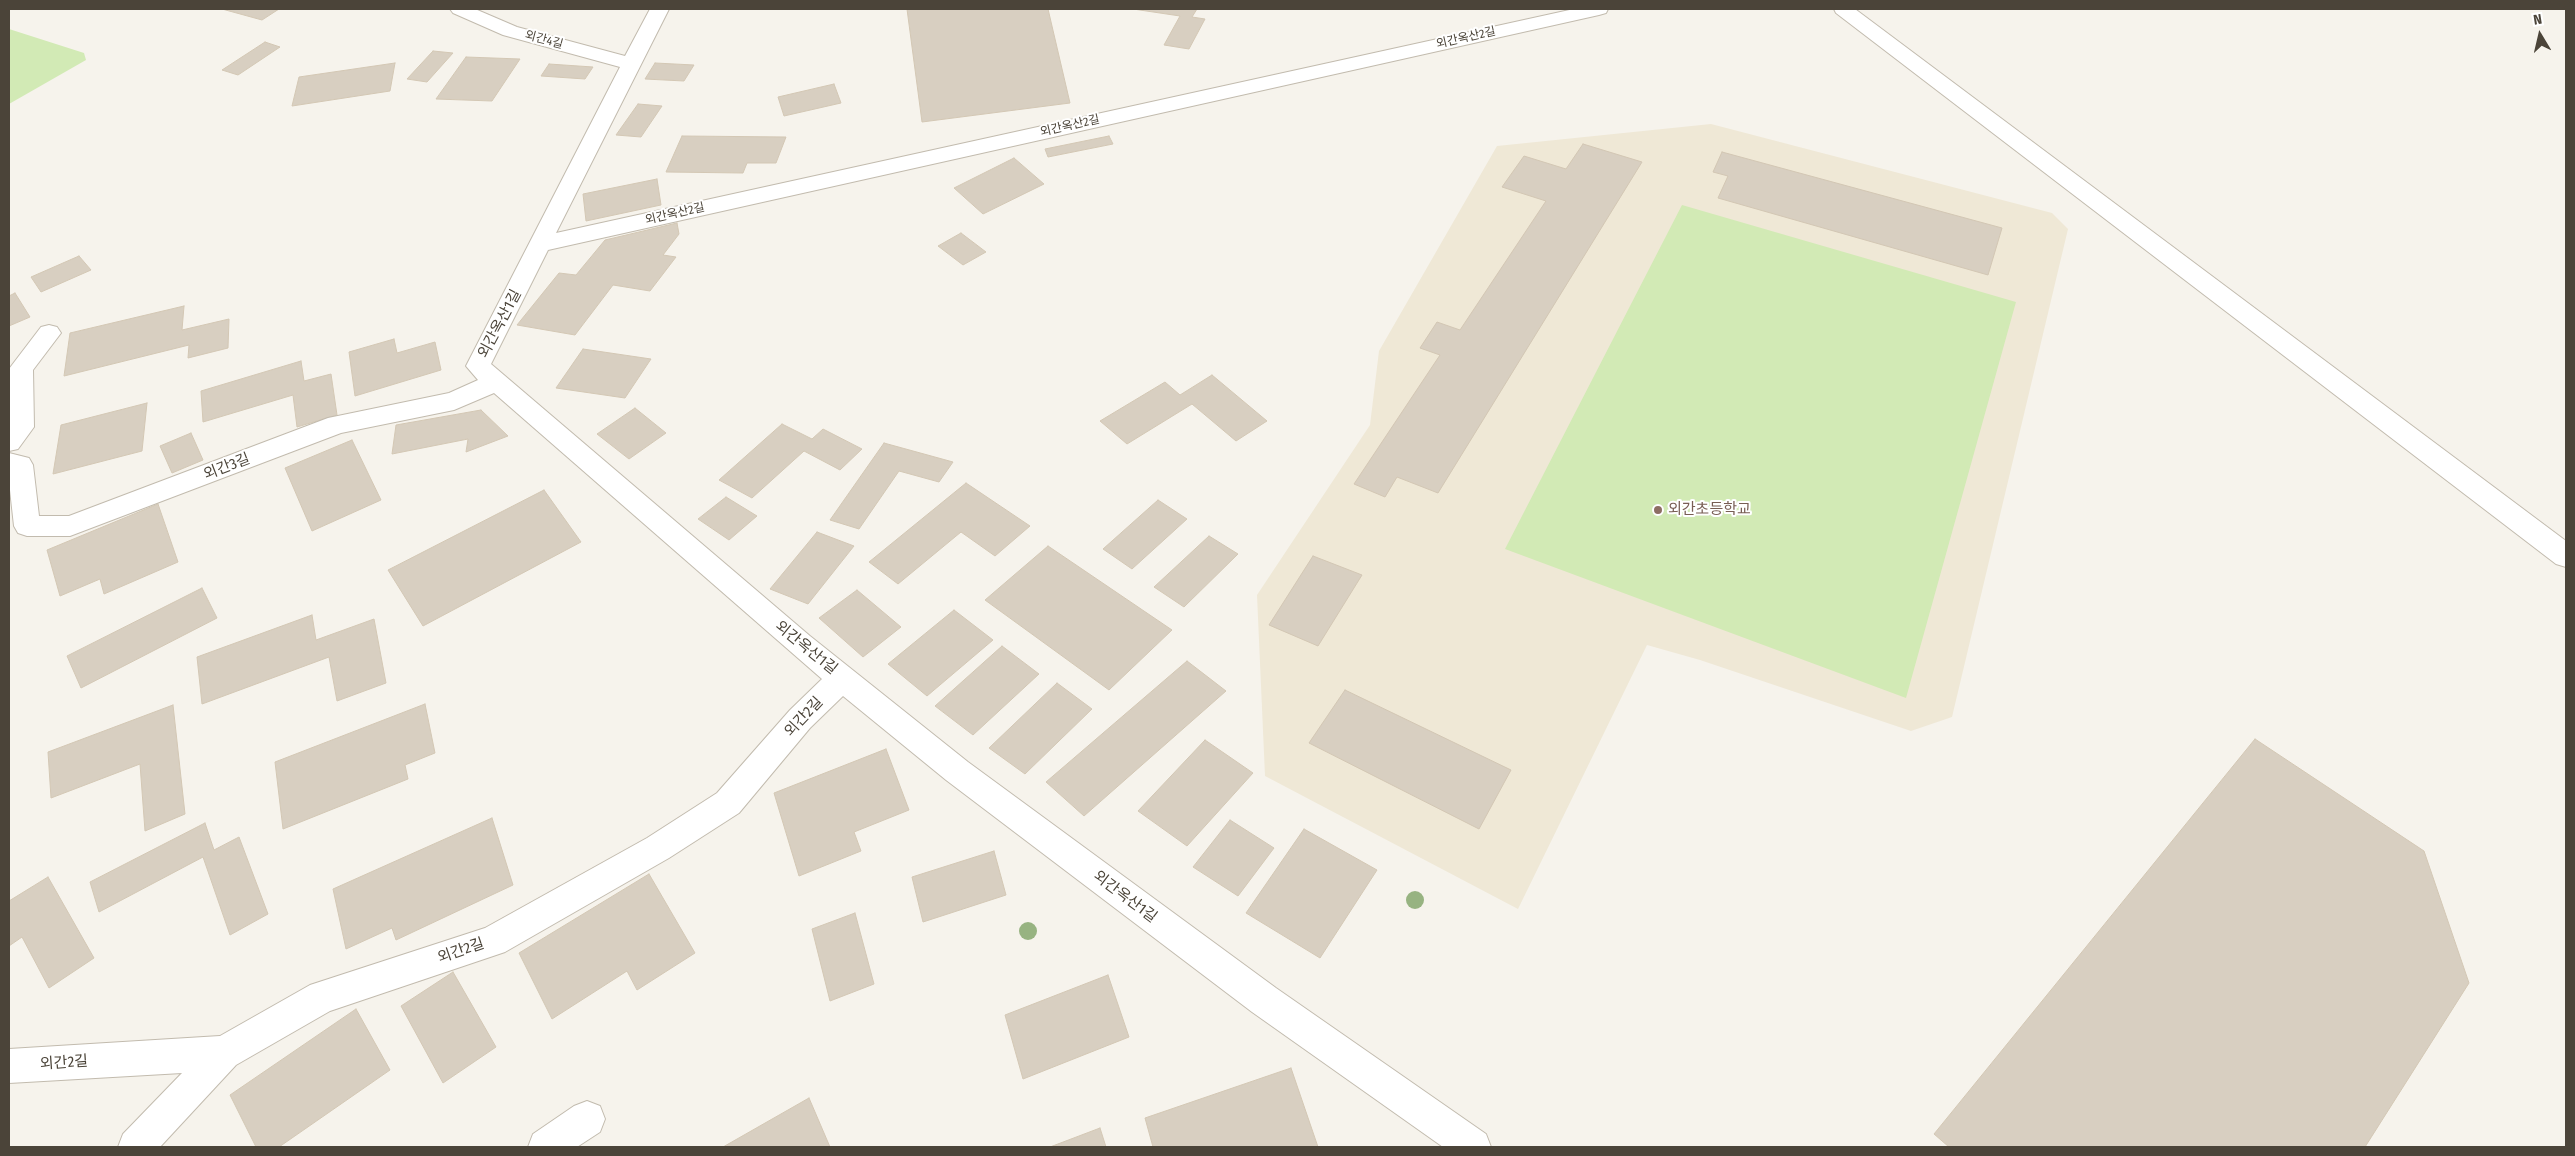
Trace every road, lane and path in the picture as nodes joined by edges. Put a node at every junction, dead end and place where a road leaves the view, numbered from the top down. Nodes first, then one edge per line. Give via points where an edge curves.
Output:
1 (460, 9) edge
2 (659, 9) edge
3 (1599, 9) edge
4 (1843, 9) edge
5 (632, 64) junction
6 (542, 244) junction
7 (49, 333) dead end
8 (496, 382) junction
9 (9, 442) edge
10 (9, 462) edge
11 (2566, 556) edge
12 (842, 678) junction
13 (224, 1052) junction
14 (9, 1066) edge
15 (587, 1119) dead end
16 (136, 1147) edge
17 (546, 1147) edge
18 (1473, 1147) edge

1 - 5 street, 외간4길 via 510,31
2 - 5 street, 외간옥산1길
3 - 6 street, 외간옥산2길
4 - 11 street
5 - 6 street, 외간옥산1길
6 - 8 street, 외간옥산1길 via 478,366
7 - 9 street via 20,369 21,427
8 - 10 street, 외간3길 via 454,401 338,425 70,526 27,526 20,465
8 - 12 street, 외간옥산1길
12 - 13 street, 외간2길 via 800,719 728,803 658,848 493,941 322,996
12 - 18 street, 외간옥산1길 via 957,771 1094,874 1264,1000
13 - 14 street, 외간2길
13 - 16 street
15 - 17 street

